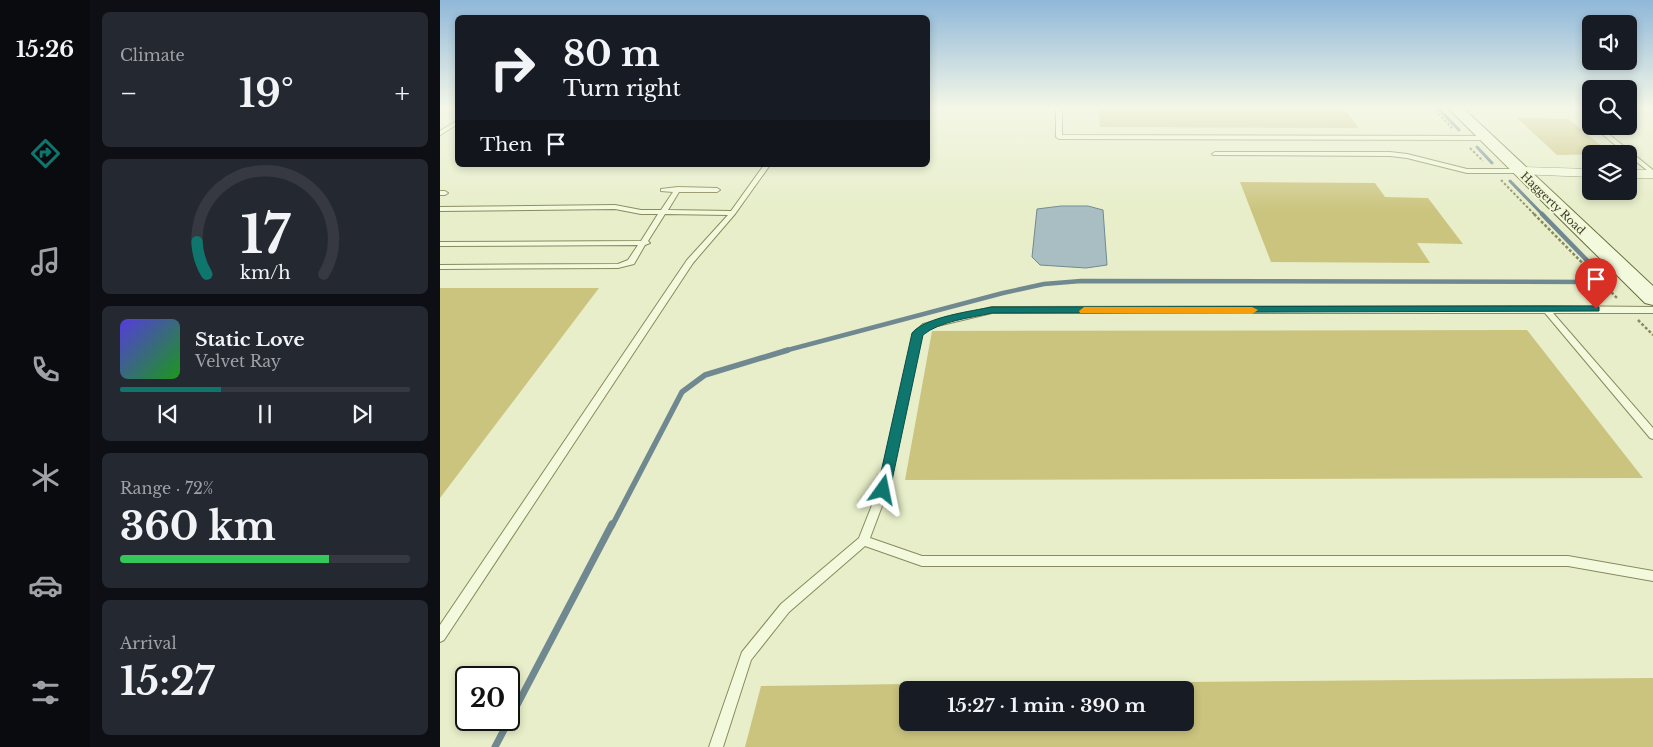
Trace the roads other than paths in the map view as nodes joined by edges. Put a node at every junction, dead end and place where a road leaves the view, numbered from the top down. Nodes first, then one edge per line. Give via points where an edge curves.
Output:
1 (1490, 142) edge
2 (1614, 142) edge
3 (1215, 154) dead end
4 (765, 167) edge
5 (1520, 171) junction
6 (1582, 173) edge
7 (1637, 174) edge
8 (1653, 174) edge
9 (663, 190) dead end
10 (678, 190) junction
11 (717, 190) dead end
12 (440, 209) edge
13 (662, 213) junction
14 (733, 213) junction
15 (646, 243) junction
16 (440, 244) edge
17 (440, 267) edge
18 (1653, 298) edge
19 (1546, 309) junction
20 (1653, 310) edge
21 (1653, 435) edge
22 (863, 541) junction
23 (1653, 576) edge
24 (440, 636) edge
25 (716, 747) edge

1 - 5 main road, Haggerty Road
2 - 8 lane
3 - 5 lane via 1390,154 1467,171
4 - 14 lane
5 - 6 street
5 - 18 main road, Haggerty Road
7 - 8 street
9 - 10 lane
10 - 11 lane
10 - 13 lane
12 - 13 lane via 615,207
13 - 14 lane
13 - 15 lane
14 - 24 lane via 690,262
15 - 16 lane
15 - 17 lane via 631,262 618,266
19 - 20 lane
19 - 21 lane
19 - 22 lane via 992,310 926,326 918,333 883,490
22 - 23 lane via 922,561 1568,561
22 - 25 lane via 785,608 746,656

